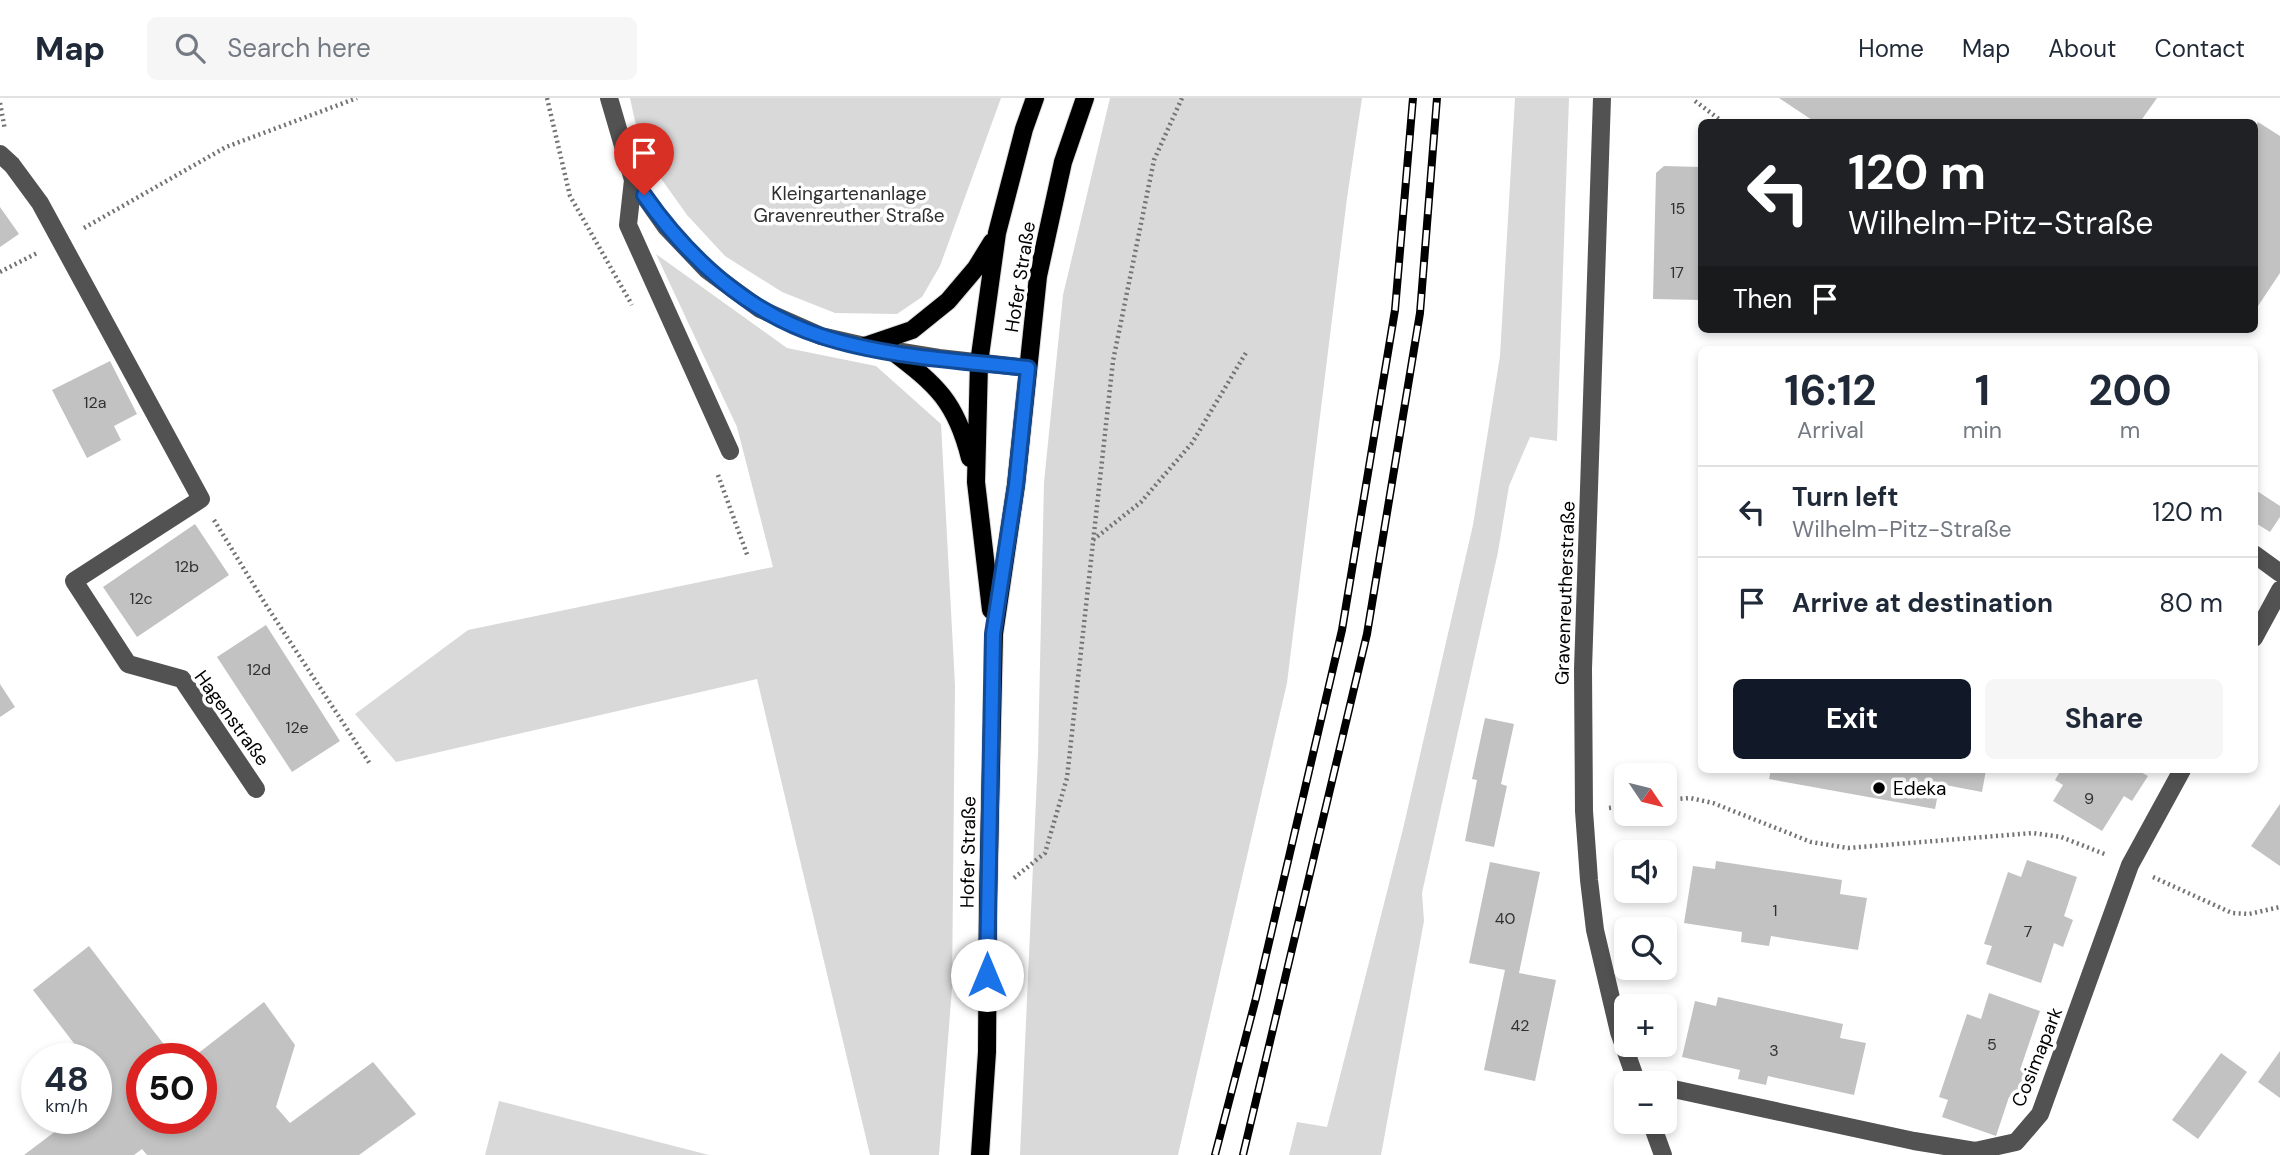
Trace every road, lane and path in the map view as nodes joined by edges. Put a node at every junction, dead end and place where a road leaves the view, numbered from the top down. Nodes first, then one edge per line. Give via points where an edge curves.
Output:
1 (357, 98) edge
2 (609, 98) edge
3 (1035, 98) edge
4 (1085, 98) edge
5 (1182, 98) edge
6 (1602, 98) edge
7 (1695, 101) dead end
8 (1719, 119) edge
9 (0, 154) edge
10 (633, 180) junction
11 (997, 233) junction
12 (61, 240) junction
13 (0, 272) edge
14 (865, 346) junction
15 (892, 351) junction
16 (1247, 351) dead end
17 (979, 363) junction
18 (1028, 368) junction
19 (730, 451) dead end
20 (976, 482) junction
21 (201, 499) junction
22 (1093, 540) junction
23 (2258, 557) edge
24 (2280, 573) edge
25 (2280, 590) edge
26 (2258, 631) edge
27 (993, 634) junction
28 (370, 764) dead end
29 (2180, 773) edge
30 (256, 789) dead end
31 (1677, 799) edge
32 (2130, 866) junction
33 (988, 899) junction
34 (2280, 907) edge
35 (1635, 1071) edge
36 (1677, 1090) edge
37 (1655, 1134) edge
38 (980, 1155) edge
39 (1663, 1155) edge

1 - 12 path via 226,147
2 - 10 street
3 - 11 main road, Hofer Straße
4 - 18 main road, Hofer Straße via 1063,162 1038,276
5 - 22 path via 1154,160 1116,348
6 - 35 street, Gravenreutherstraße via 1583,668 1584,811 1595,930 1619,1032
7 - 8 path
9 - 12 street via 40,203
10 - 14 street via 666,227 707,270 760,309 821,336
10 - 19 street via 628,225
11 - 14 main road via 948,301 912,330
11 - 17 main road, Hofer Straße
12 - 13 path
12 - 21 street
14 - 15 street
15 - 17 street
15 - 20 main road via 930,380 948,403 964,436
16 - 22 path via 1192,443 1141,502
17 - 18 street
17 - 20 main road, Hofer Straße
18 - 27 main road, Hofer Straße
20 - 27 main road, Hofer Straße
21 - 28 path
21 - 30 street, Hagenstraße via 74,581 128,664 181,678
22 - 33 path via 1067,778 1045,853
23 - 24 street
25 - 26 street
27 - 33 main road, Hofer Straße
29 - 32 street, Cosimapark
31 - 32 path via 1713,803 1823,845 1865,848 2033,833 2061,837
32 - 34 path via 2232,913
32 - 36 street, Cosimapark via 2040,1114 2016,1142 1975,1151
33 - 38 main road, Hofer Straße via 987,1052
37 - 39 street

